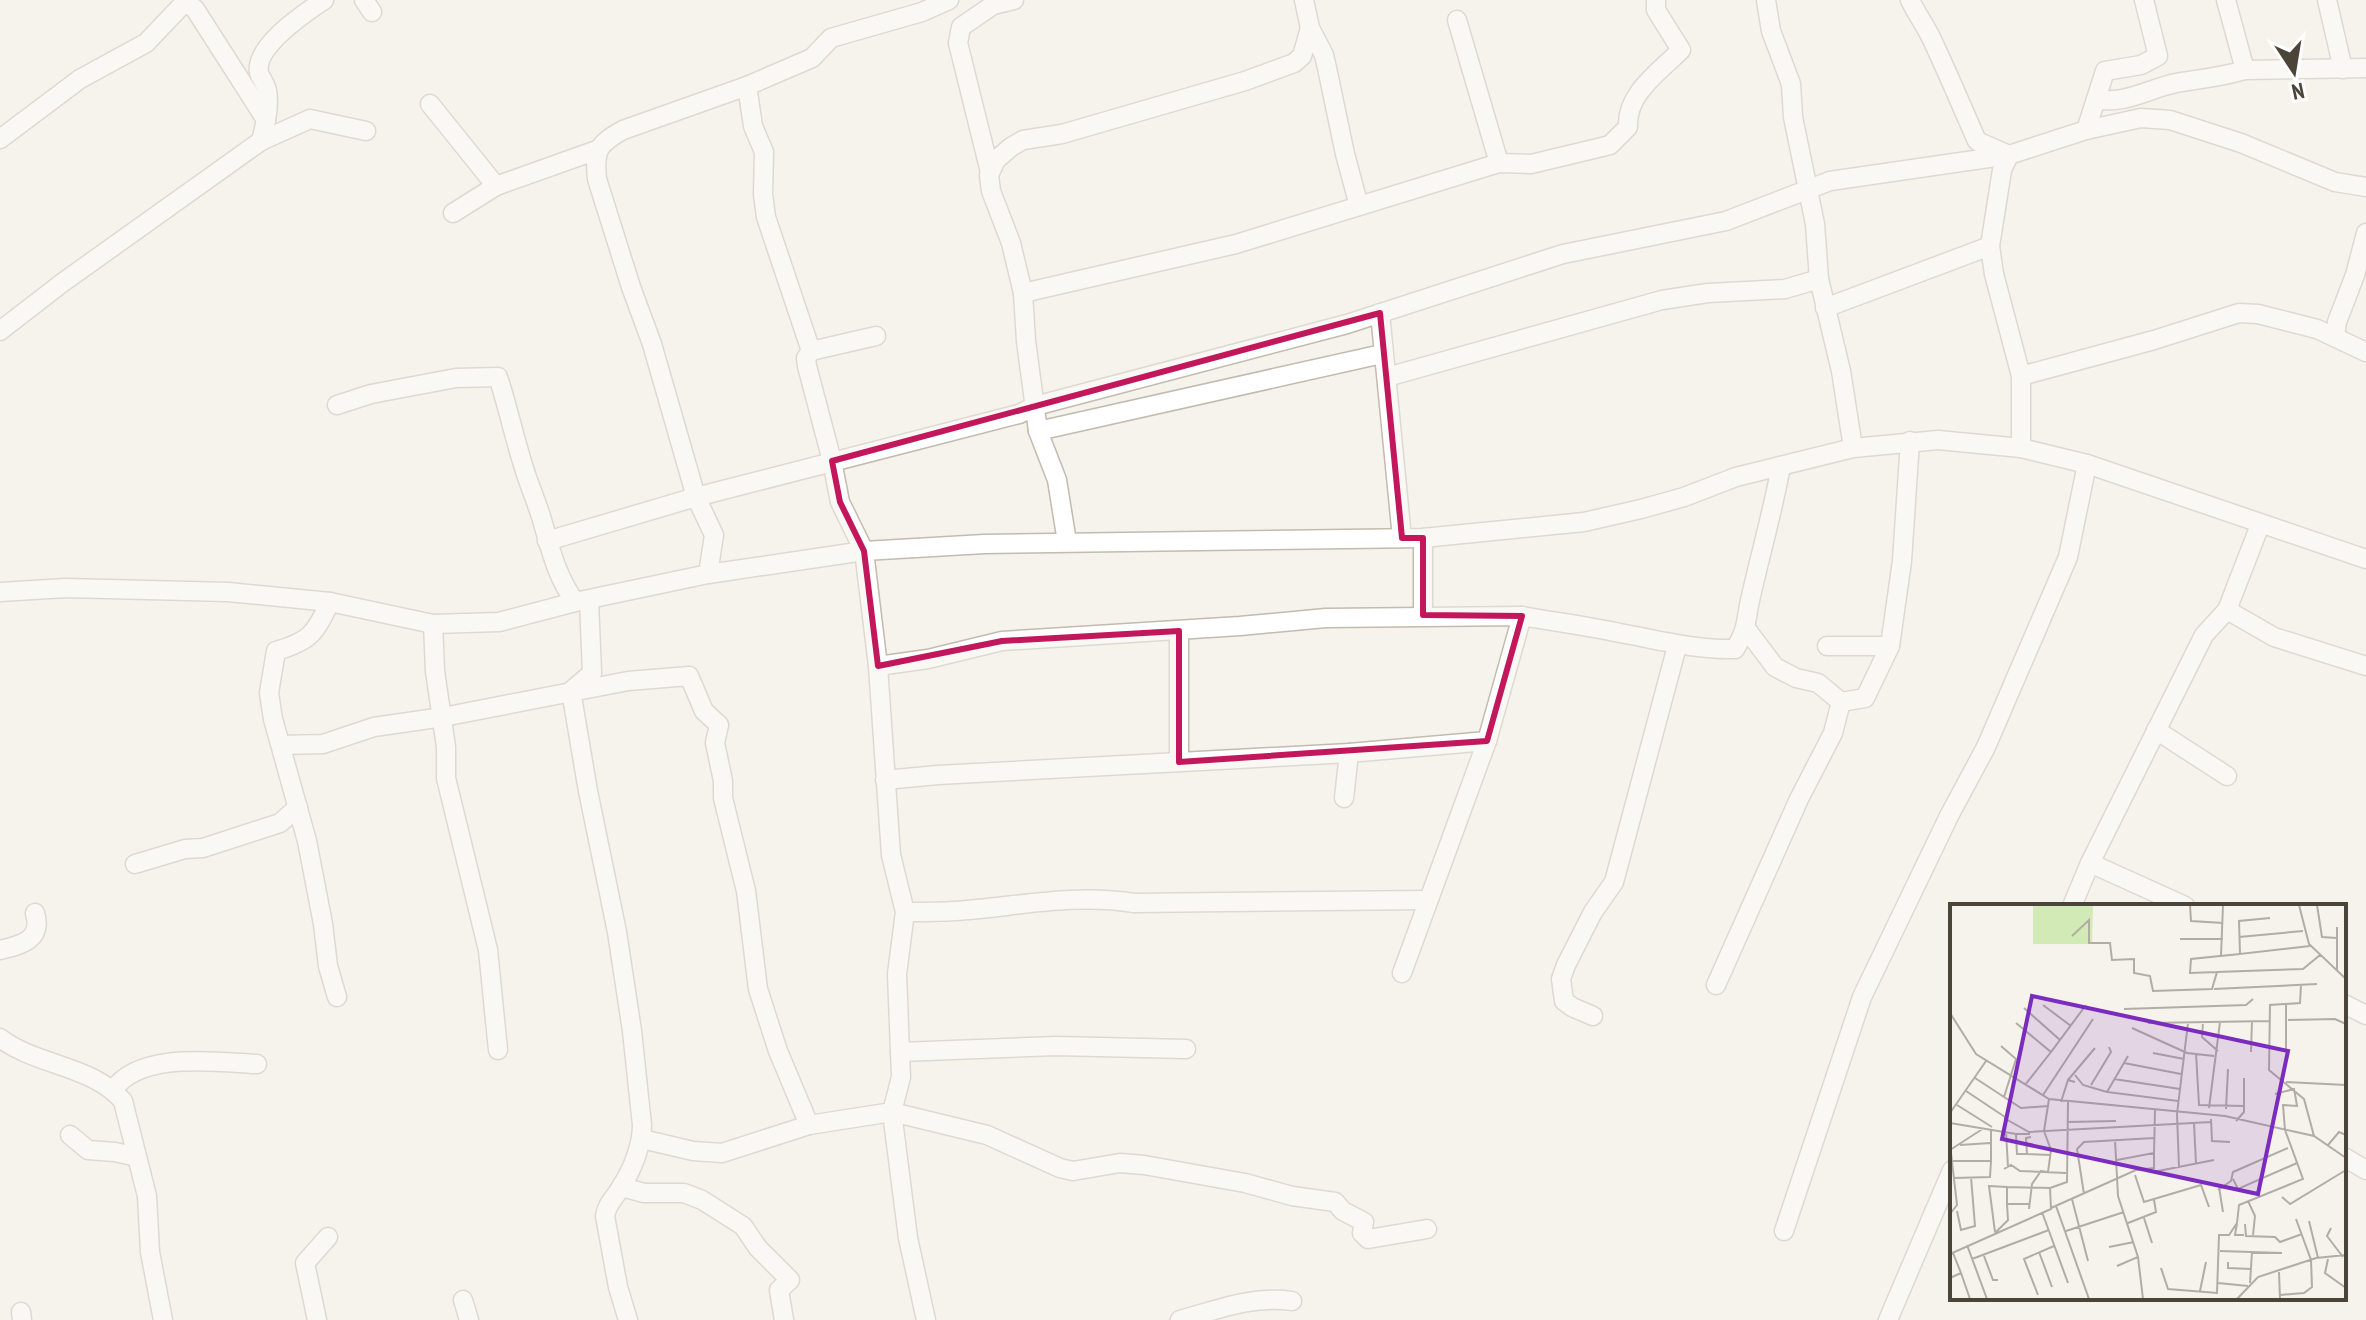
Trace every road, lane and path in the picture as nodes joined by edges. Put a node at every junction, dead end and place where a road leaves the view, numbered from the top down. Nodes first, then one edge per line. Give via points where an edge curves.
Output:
1 (324, 0) edge
2 (1014, 0) edge
3 (1304, 0) edge
4 (1656, 0) edge
5 (1766, 0) edge
6 (1910, 0) edge
7 (2144, 0) edge
8 (2226, 0) edge
9 (2327, 0) edge
10 (947, 1) edge
11 (1457, 20) dead end
12 (1310, 28) junction
13 (958, 43) junction
14 (2366, 68) edge
15 (2343, 69) junction
16 (2245, 70) junction
17 (747, 86) junction
18 (2096, 99) junction
19 (430, 104) dead end
20 (266, 120) junction
21 (2086, 130) junction
22 (366, 131) dead end
23 (0, 139) edge
24 (261, 141) junction
25 (597, 150) junction
26 (2009, 155) junction
27 (1499, 163) junction
28 (990, 172) junction
29 (496, 186) junction
30 (2366, 187) edge
31 (1808, 189) junction
32 (1359, 206) junction
33 (453, 213) dead end
34 (2366, 233) edge
35 (1990, 246) junction
36 (1819, 279) junction
37 (1023, 293) junction
38 (1825, 308) junction
39 (1380, 313) junction
40 (0, 331) edge
41 (876, 336) dead end
42 (2335, 336) junction
43 (811, 351) junction
44 (2366, 352) edge
45 (1382, 354) junction
46 (2021, 376) junction
47 (1387, 377) junction
48 (337, 405) dead end
49 (1035, 406) junction
50 (1038, 431) junction
51 (1910, 441) junction
52 (1853, 448) junction
53 (2021, 448) junction
54 (832, 461) junction
55 (2087, 464) junction
56 (1781, 466) junction
57 (696, 497) junction
58 (2260, 525) junction
59 (1402, 538) junction
60 (1423, 538) junction
61 (547, 541) junction
62 (1067, 542) junction
63 (864, 551) junction
64 (2366, 559) edge
65 (708, 574) junction
66 (0, 592) edge
67 (582, 601) junction
68 (330, 602) junction
69 (2227, 610) junction
70 (1423, 615) junction
71 (1522, 616) junction
72 (433, 624) junction
73 (1747, 630) junction
74 (1179, 631) junction
75 (1677, 646) junction
76 (1827, 646) dead end
77 (1890, 646) junction
78 (878, 666) junction
79 (2366, 666) edge
80 (571, 691) junction
81 (1841, 702) junction
82 (443, 717) junction
83 (2156, 730) junction
84 (1487, 741) junction
85 (282, 745) junction
86 (1349, 753) junction
87 (1179, 762) junction
88 (2227, 776) dead end
89 (885, 780) junction
90 (1344, 798) dead end
91 (298, 807) junction
92 (2090, 863) junction
93 (135, 864) dead end
94 (1428, 900) junction
95 (2073, 904) edge
96 (2181, 904) edge
97 (905, 912) junction
98 (35, 913) dead end
99 (0, 950) edge
100 (1402, 973) dead end
101 (1716, 985) dead end
102 (337, 997) dead end
103 (2346, 1005) edge
104 (2366, 1015) edge
105 (1593, 1016) dead end
106 (0, 1038) edge
107 (1186, 1049) dead end
108 (498, 1050) dead end
109 (900, 1052) junction
110 (257, 1064) dead end
111 (113, 1090) junction
112 (892, 1112) junction
113 (809, 1125) junction
114 (70, 1135) dead end
115 (642, 1139) junction
116 (137, 1157) junction
117 (2346, 1158) edge
118 (2366, 1170) edge
119 (1950, 1175) edge
120 (622, 1187) junction
121 (1427, 1229) dead end
122 (1784, 1231) dead end
123 (328, 1237) dead end
124 (463, 1300) dead end
125 (1292, 1301) dead end
126 (163, 1320) edge
127 (317, 1320) edge
128 (469, 1320) edge
129 (628, 1320) edge
130 (784, 1320) edge
131 (926, 1320) edge
132 (1180, 1320) edge
133 (1888, 1320) edge

1 - 20 street via 271,42 261,58
2 - 13 street via 993,5 961,27
3 - 12 street
4 - 27 street via 1656,10 1681,50 1633,100 1628,127 1610,145 1531,164
5 - 31 street via 1771,31 1791,84
6 - 26 street via 1977,141
7 - 18 street via 2158,56 2141,65 2105,71
8 - 16 street
9 - 15 street
10 - 13 street
10 - 17 street via 831,38 812,58
11 - 27 street
12 - 28 street via 1302,56 1294,63 1062,134 1023,140 996,160
12 - 32 street via 1324,55
13 - 28 street
14 - 15 street
15 - 16 street
16 - 18 street via 2110,102
17 - 25 street via 623,130
17 - 43 street via 753,126 764,152 766,217
18 - 21 street
19 - 29 street
20 - 23 street via 195,9 185,2 146,43 80,79
20 - 24 street
21 - 26 street
21 - 30 street via 2141,118 2170,120 2335,182
22 - 24 street via 310,119
24 - 40 street
25 - 29 street
25 - 57 street via 597,179
26 - 31 street via 1830,181
26 - 35 street
27 - 32 street
28 - 37 street via 991,191
29 - 33 street
31 - 36 street
31 - 39 street via 1726,221 1563,254
32 - 37 street via 1180,258
34 - 42 street
35 - 38 street
35 - 46 street
36 - 38 street
36 - 47 street via 1785,289 1662,300
37 - 49 street
38 - 52 street
39 - 45 street
39 - 49 street
41 - 43 street
42 - 44 street
42 - 46 street via 2279,318 2239,313
43 - 54 street via 807,366
45 - 47 street
45 - 50 street
46 - 53 street
47 - 59 street
48 - 61 street via 456,378 498,377
49 - 50 street
49 - 54 street via 962,430
50 - 62 street via 1057,480
51 - 52 street
51 - 53 street
51 - 77 street
52 - 56 street
53 - 55 street
54 - 57 street
54 - 63 street via 840,502
55 - 58 street
55 - 122 street via 2068,557 1986,747 1862,997
56 - 60 street via 1584,522
56 - 73 street
57 - 61 street
57 - 65 street via 714,535
58 - 64 street
58 - 69 street
59 - 60 street
59 - 62 street
60 - 70 street
61 - 67 street via 561,583
62 - 63 street
63 - 65 street
63 - 78 street
65 - 67 street
66 - 68 street via 170,590
67 - 72 street via 499,622
67 - 80 street via 592,673
68 - 72 street
68 - 85 street via 305,641 276,651 269,693
69 - 79 street via 2274,637
69 - 83 street via 2204,635
70 - 71 street
70 - 74 street
71 - 75 street
71 - 84 street
72 - 82 street
73 - 75 street via 1735,649
73 - 81 street via 1775,667 1818,683
74 - 78 street via 1002,641
74 - 87 street
75 - 105 street via 1614,882 1583,930 1561,979 1564,1001
76 - 77 street
77 - 81 street via 1865,698
78 - 89 street
80 - 82 street
80 - 113 street via 689,676 704,711 719,725 715,743 746,891 761,1032
80 - 115 street via 617,932
81 - 101 street via 1833,733
82 - 85 street via 374,727 323,744
82 - 108 street via 446,778 488,950
83 - 88 street
83 - 92 street
84 - 86 street
84 - 94 street
85 - 91 street
86 - 87 street
86 - 90 street
87 - 89 street
89 - 97 street via 891,855
91 - 93 street via 280,823
91 - 102 street
92 - 95 street
92 - 96 street
94 - 97 street via 1134,903 1105,898
94 - 100 street
97 - 109 street via 897,974
98 - 99 street via 35,935 25,944
103 - 104 street
106 - 111 street
107 - 109 street via 1055,1046
109 - 112 street via 901,1077
110 - 111 street via 160,1064 135,1070
111 - 116 street via 123,1101
112 - 113 street
112 - 121 street via 987,1135 1073,1171 1120,1163 1144,1165 1335,1202 1364,1222 1362,1233 1368,1239
112 - 131 street via 908,1238
113 - 115 street via 722,1153
114 - 116 street via 88,1150
115 - 120 street
116 - 126 street
117 - 118 street
119 - 133 street
120 - 129 street via 605,1216
120 - 130 street via 684,1193 743,1226 790,1280 779,1290
123 - 127 street via 305,1263
124 - 128 street
125 - 132 street via 1273,1298

